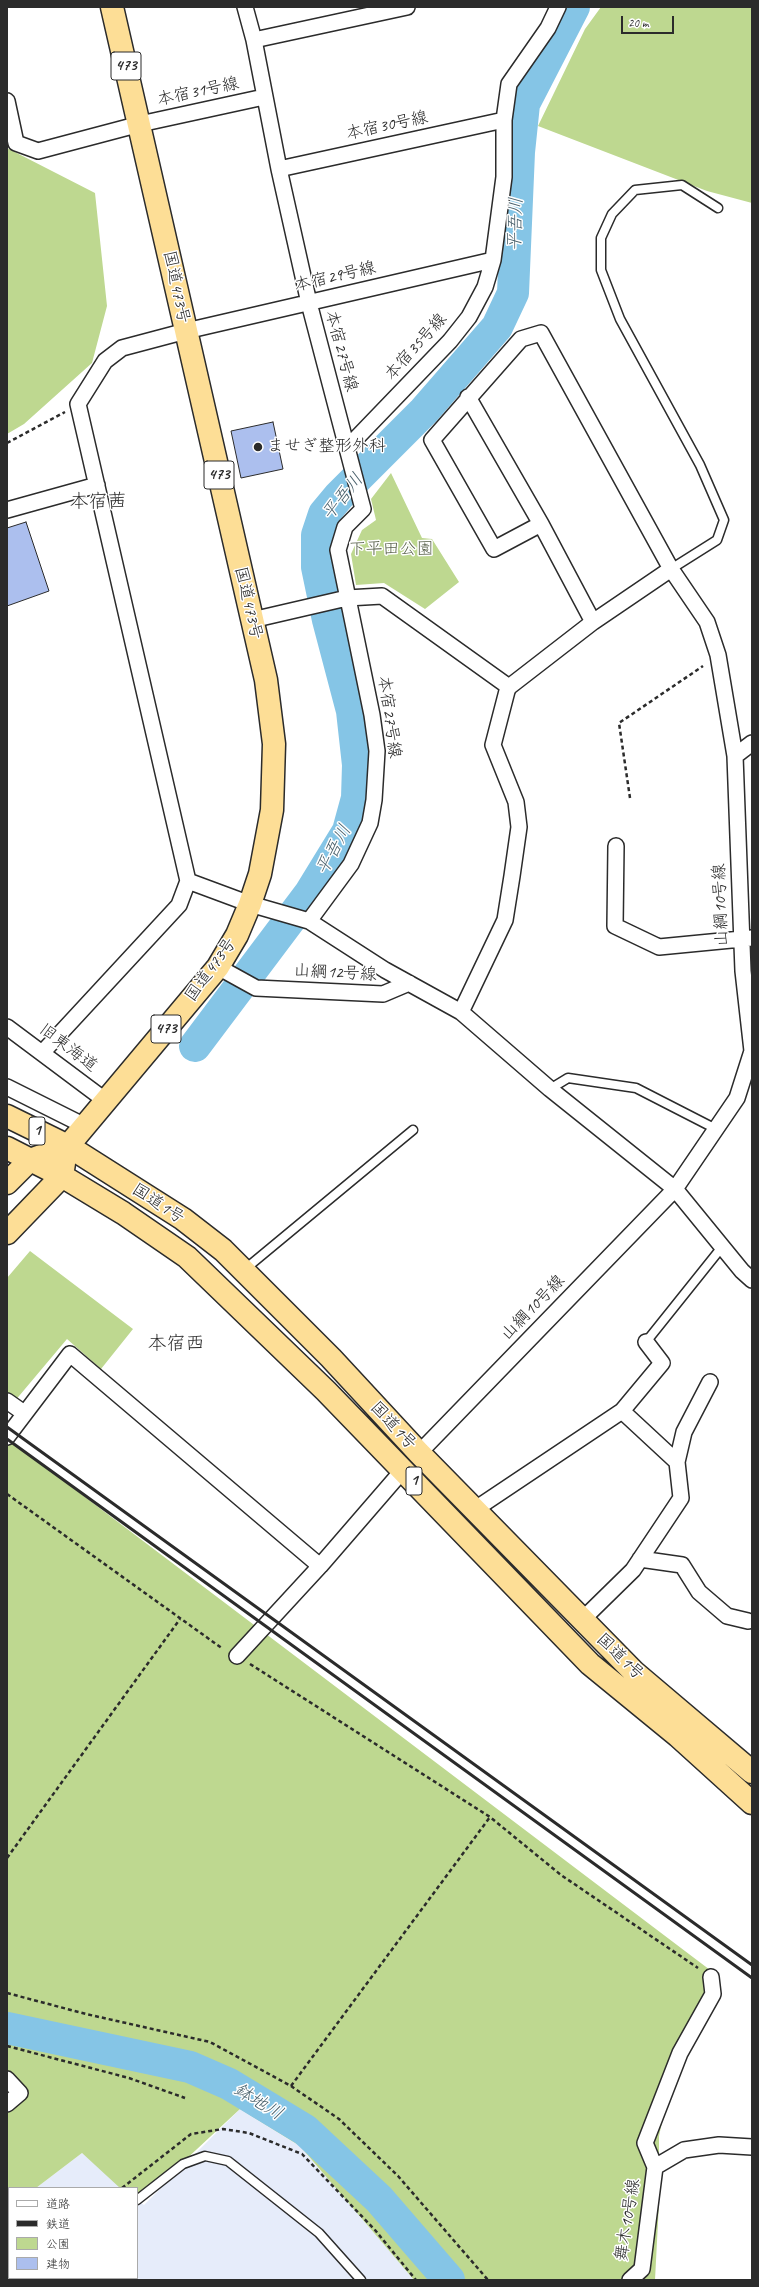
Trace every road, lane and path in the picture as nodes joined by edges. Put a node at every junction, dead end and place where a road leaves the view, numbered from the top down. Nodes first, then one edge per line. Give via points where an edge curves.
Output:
1 (112, 7) edge
2 (245, 7) edge
3 (407, 7) edge
4 (558, 7) edge
5 (254, 40) junction
6 (264, 97) junction
7 (7, 101) edge
8 (504, 120) junction
9 (140, 124) junction
10 (12, 141) edge
11 (279, 169) junction
12 (718, 208) dead end
13 (493, 260) junction
14 (309, 303) junction
15 (186, 331) junction
16 (468, 397) junction
17 (78, 404) junction
18 (7, 443) edge
19 (349, 454) junction
20 (97, 485) junction
21 (7, 510) edge
22 (541, 524) junction
23 (671, 569) junction
24 (347, 598) junction
25 (252, 620) junction
26 (593, 622) junction
27 (718, 656) junction
28 (509, 687) junction
29 (752, 743) edge
30 (735, 756) junction
31 (630, 798) dead end
32 (616, 846) dead end
33 (188, 881) junction
34 (250, 904) junction
35 (309, 921) junction
36 (747, 939) edge
37 (218, 967) junction
38 (409, 983) junction
39 (461, 1012) junction
40 (7, 1027) edge
41 (752, 1051) edge
42 (42, 1053) junction
43 (7, 1087) edge
44 (550, 1089) junction
45 (106, 1101) junction
46 (7, 1116) edge
47 (85, 1126) junction
48 (716, 1129) junction
49 (413, 1130) dead end
50 (68, 1146) junction
51 (7, 1148) edge
52 (30, 1160) junction
53 (62, 1176) junction
54 (7, 1183) edge
55 (675, 1189) junction
56 (7, 1233) edge
57 (722, 1247) junction
58 (243, 1270) junction
59 (752, 1280) edge
60 (646, 1342) joint
61 (710, 1382) dead end
62 (7, 1401) edge
63 (622, 1411) junction
64 (24, 1413) junction
65 (7, 1437) edge
66 (419, 1453) junction
67 (677, 1462) junction
68 (403, 1470) junction
69 (7, 1494) edge
70 (474, 1510) junction
71 (640, 1559) junction
72 (320, 1566) junction
73 (180, 1619) junction
74 (582, 1620) junction
75 (750, 1622) edge
76 (237, 1656) junction
77 (750, 1766) edge
78 (752, 1804) edge
79 (490, 1817) junction
80 (7, 1858) edge
81 (711, 1977) joint
82 (7, 1993) edge
83 (7, 2046) edge
84 (7, 2079) edge
85 (291, 2086) junction
86 (186, 2098) dead end
87 (7, 2104) edge
88 (752, 2147) edge
89 (655, 2167) junction
90 (123, 2187) edge
91 (138, 2199) edge
92 (361, 2280) edge
93 (416, 2280) edge
94 (488, 2280) edge
95 (630, 2280) edge

1 - 9 highway, 国道473号 / 473
2 - 5 street
3 - 5 street
4 - 8 street via 548,28 509,84
5 - 6 street, 本宿27号線
6 - 9 street, 本宿31号線
6 - 11 street, 本宿27号線
7 - 10 street
8 - 11 street, 本宿30号線
8 - 13 street, 本宿35号線 via 504,177
9 - 10 street, 本宿31号線 via 38,151
9 - 15 highway, 国道473号 / 473
11 - 14 street, 本宿27号線
12 - 23 lane via 682,185 635,190 612,214 601,238 601,270 620,320 700,464 724,520 717,540
13 - 14 street, 本宿29号線
13 - 19 street, 本宿35号線 via 485,287 469,316 450,341
14 - 15 street, 本宿29号線
14 - 19 street, 本宿27号線
15 - 17 street, 本宿29号線 via 122,348 105,362
15 - 25 highway, 国道473号 / 473
16 - 22 street
16 - 22 street via 432,440 494,549
16 - 23 street, 山綱10号線 via 521,339 541,333
17 - 18 path
17 - 20 street
19 - 24 street, 本宿27号線 via 363,509 345,527 338,550
20 - 21 street
20 - 33 street
22 - 26 street
23 - 26 street
23 - 27 street, 山綱10号線 via 707,622
24 - 25 street
24 - 28 street via 382,596
24 - 35 street, 本宿27号線 via 377,750 374,800 370,823 352,864
25 - 34 highway, 国道473号 / 473 via 272,715 275,776 268,838
26 - 28 street
27 - 30 street, 山綱10号線
27 - 31 path via 619,723
28 - 39 street via 493,745 516,802 519,827 505,920
29 - 30 street
30 - 36 street, 山綱10号線
32 - 36 street via 615,926 659,947
33 - 34 street
33 - 42 street via 179,904
34 - 35 street
34 - 37 highway, 国道473号 / 473 via 237,935
35 - 38 street
36 - 41 street, 山綱10号線
37 - 38 street, 山綱12号線 via 256,988 383,994
37 - 45 highway, 国道473号 / 473
38 - 39 street
39 - 44 street
40 - 42 street, 旧東海道
41 - 48 street, 山綱10号線 via 737,1098
42 - 45 street, 旧東海道
43 - 47 street
44 - 48 lane via 568,1078 636,1088
44 - 55 street
45 - 47 highway, 国道473号 / 473
46 - 50 highway, 国道1号 / 1
47 - 50 highway, 国道473号 / 473
48 - 55 street, 山綱10号線
49 - 58 lane
50 - 52 highway, 473
50 - 53 highway, 473
50 - 58 highway, 国道1号 / 1 via 183,1219 223,1250
51 - 52 highway, 国道1号 / 1
52 - 53 highway, 国道1号 / 1
52 - 54 highway, 473
53 - 56 highway
53 - 68 highway, 国道1号 / 1 via 123,1213 187,1257 326,1391
55 - 57 street
55 - 66 street, 山綱10号線
57 - 59 street
57 - 60 lane
58 - 66 highway, 国道1号 / 1 via 331,1358
60 - 63 street via 662,1363
61 - 67 street via 684,1432
62 - 64 street
63 - 67 street
63 - 70 street
64 - 65 street
64 - 72 street via 70,1354
66 - 70 highway, 国道1号 / 1
67 - 71 street via 681,1498
68 - 72 street
68 - 78 highway, 国道1号 / 1 via 590,1664 678,1736
69 - 73 path
70 - 74 highway, 国道1号 / 1
71 - 74 street via 633,1570
71 - 75 street via 682,1565 699,1592 727,1616
72 - 76 street
73 - 76 path via 216,1645
73 - 80 path
74 - 77 highway, 国道1号 / 1 via 634,1672
76 - 79 path
79 - 81 path via 561,1875
79 - 85 path
81 - 89 street via 713,1994 680,2053 645,2143
82 - 85 path via 210,2042
83 - 86 path via 129,2078
84 - 87 street via 20,2093
85 - 94 path via 339,2119 398,2176
88 - 89 street, 舞木10号線 via 718,2145 684,2150
89 - 95 street, 舞木10号線 via 642,2269
90 - 93 path via 191,2134 223,2129 263,2137 302,2154 375,2230
91 - 92 lane via 183,2164 205,2156 228,2161 319,2233

